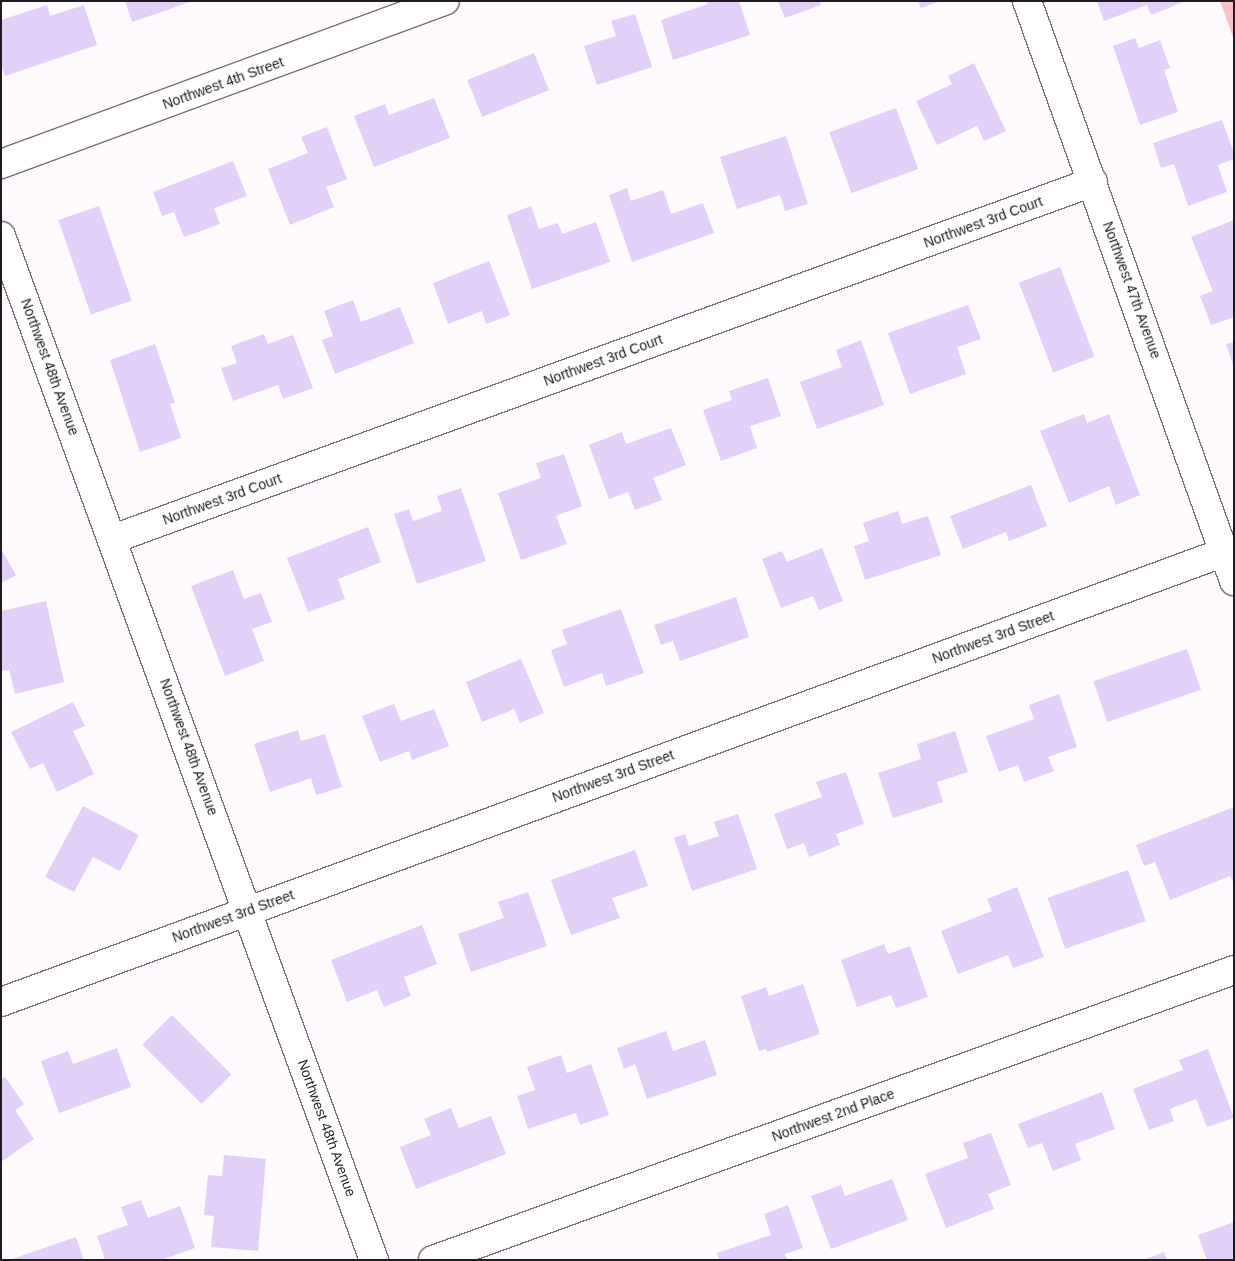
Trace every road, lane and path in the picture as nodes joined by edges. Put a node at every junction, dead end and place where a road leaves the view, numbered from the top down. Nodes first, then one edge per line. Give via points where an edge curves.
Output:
1 (445, 1) edge
2 (1027, 1) edge
3 (1, 164) edge
4 (1093, 182) junction
5 (1, 236) edge
6 (113, 539) junction
7 (1225, 552) junction
8 (1234, 581) edge
9 (249, 910) junction
10 (1234, 970) edge
11 (1, 1002) edge
12 (374, 1260) edge
13 (433, 1260) edge

1 - 3 street, Northwest 4th Street
2 - 4 street, Northwest 47th Avenue
4 - 6 street, Northwest 3rd Court
4 - 7 street, Northwest 47th Avenue
5 - 6 street, Northwest 48th Avenue
6 - 9 street, Northwest 48th Avenue
7 - 8 street, Northwest 47th Avenue
7 - 9 street, Northwest 3rd Street
9 - 11 street, Northwest 3rd Street
9 - 12 street, Northwest 48th Avenue
10 - 13 street, Northwest 2nd Place

